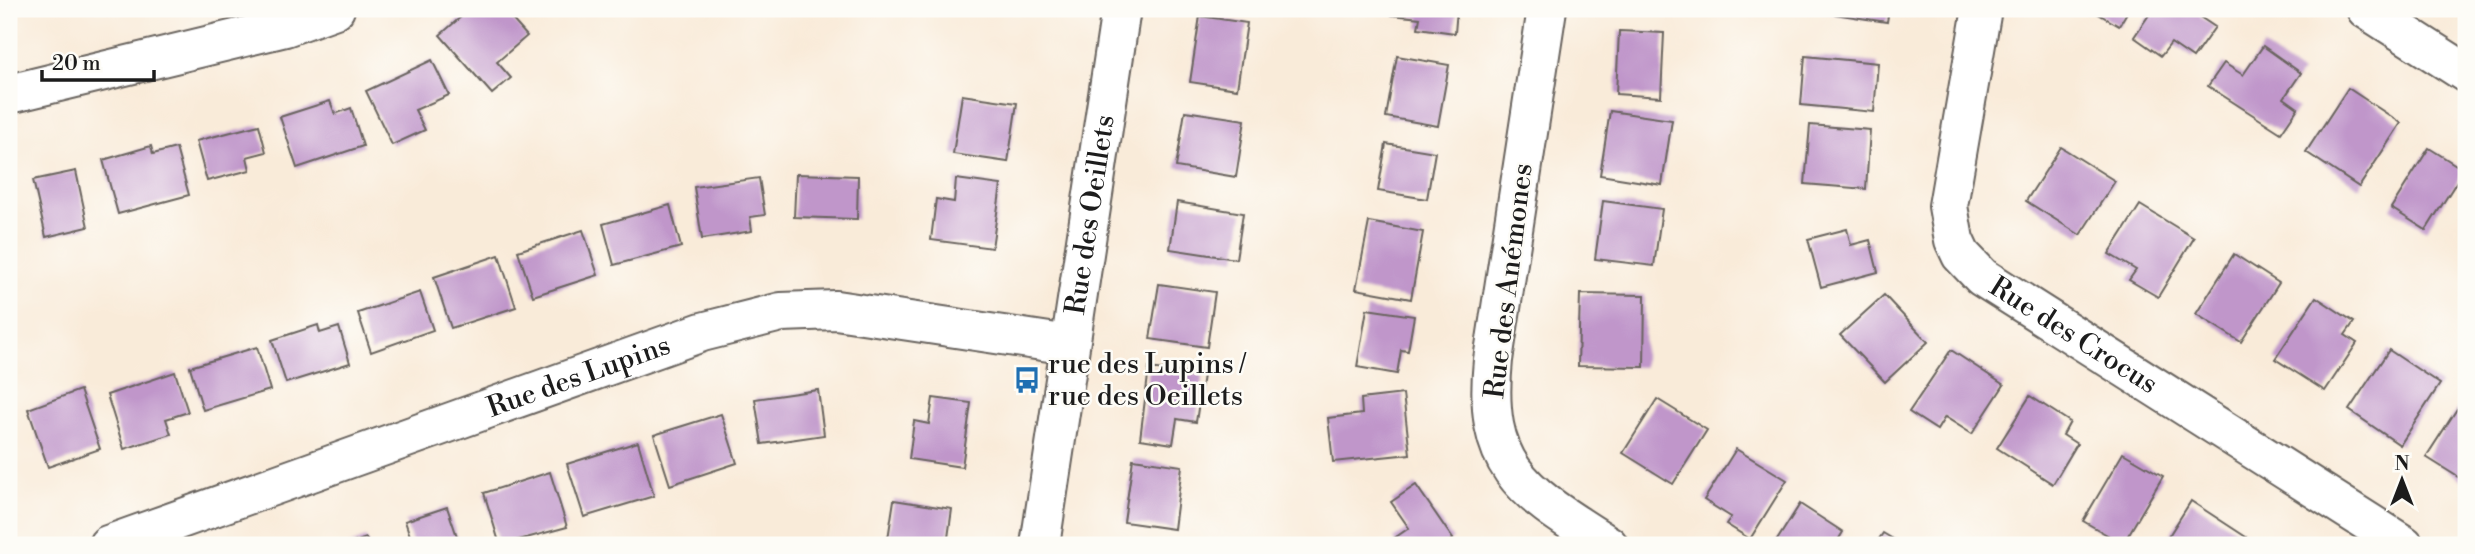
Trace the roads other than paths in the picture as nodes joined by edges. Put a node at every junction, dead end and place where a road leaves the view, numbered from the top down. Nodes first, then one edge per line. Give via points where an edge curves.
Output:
1 (335, 9) edge
2 (1121, 9) edge
3 (1547, 9) edge
4 (1982, 9) edge
5 (2366, 9) edge
6 (2415, 21) edge
7 (2466, 73) edge
8 (9, 94) edge
9 (1069, 345) junction
10 (108, 545) edge
11 (1040, 545) edge
12 (1608, 545) edge
13 (2404, 545) edge

1 - 8 street via 272,30
2 - 9 street, Rue des Oeillets
3 - 12 street, Rue des Anémones via 1493,360 1493,419 1501,452 1517,477 1539,499
4 - 13 street, Rue des Crocus via 1949,190 1949,222 1961,255 1982,277
5 - 6 street
6 - 7 street
9 - 10 street, Rue des Lupins via 836,310 756,316
9 - 11 street, Rue des Oeillets

